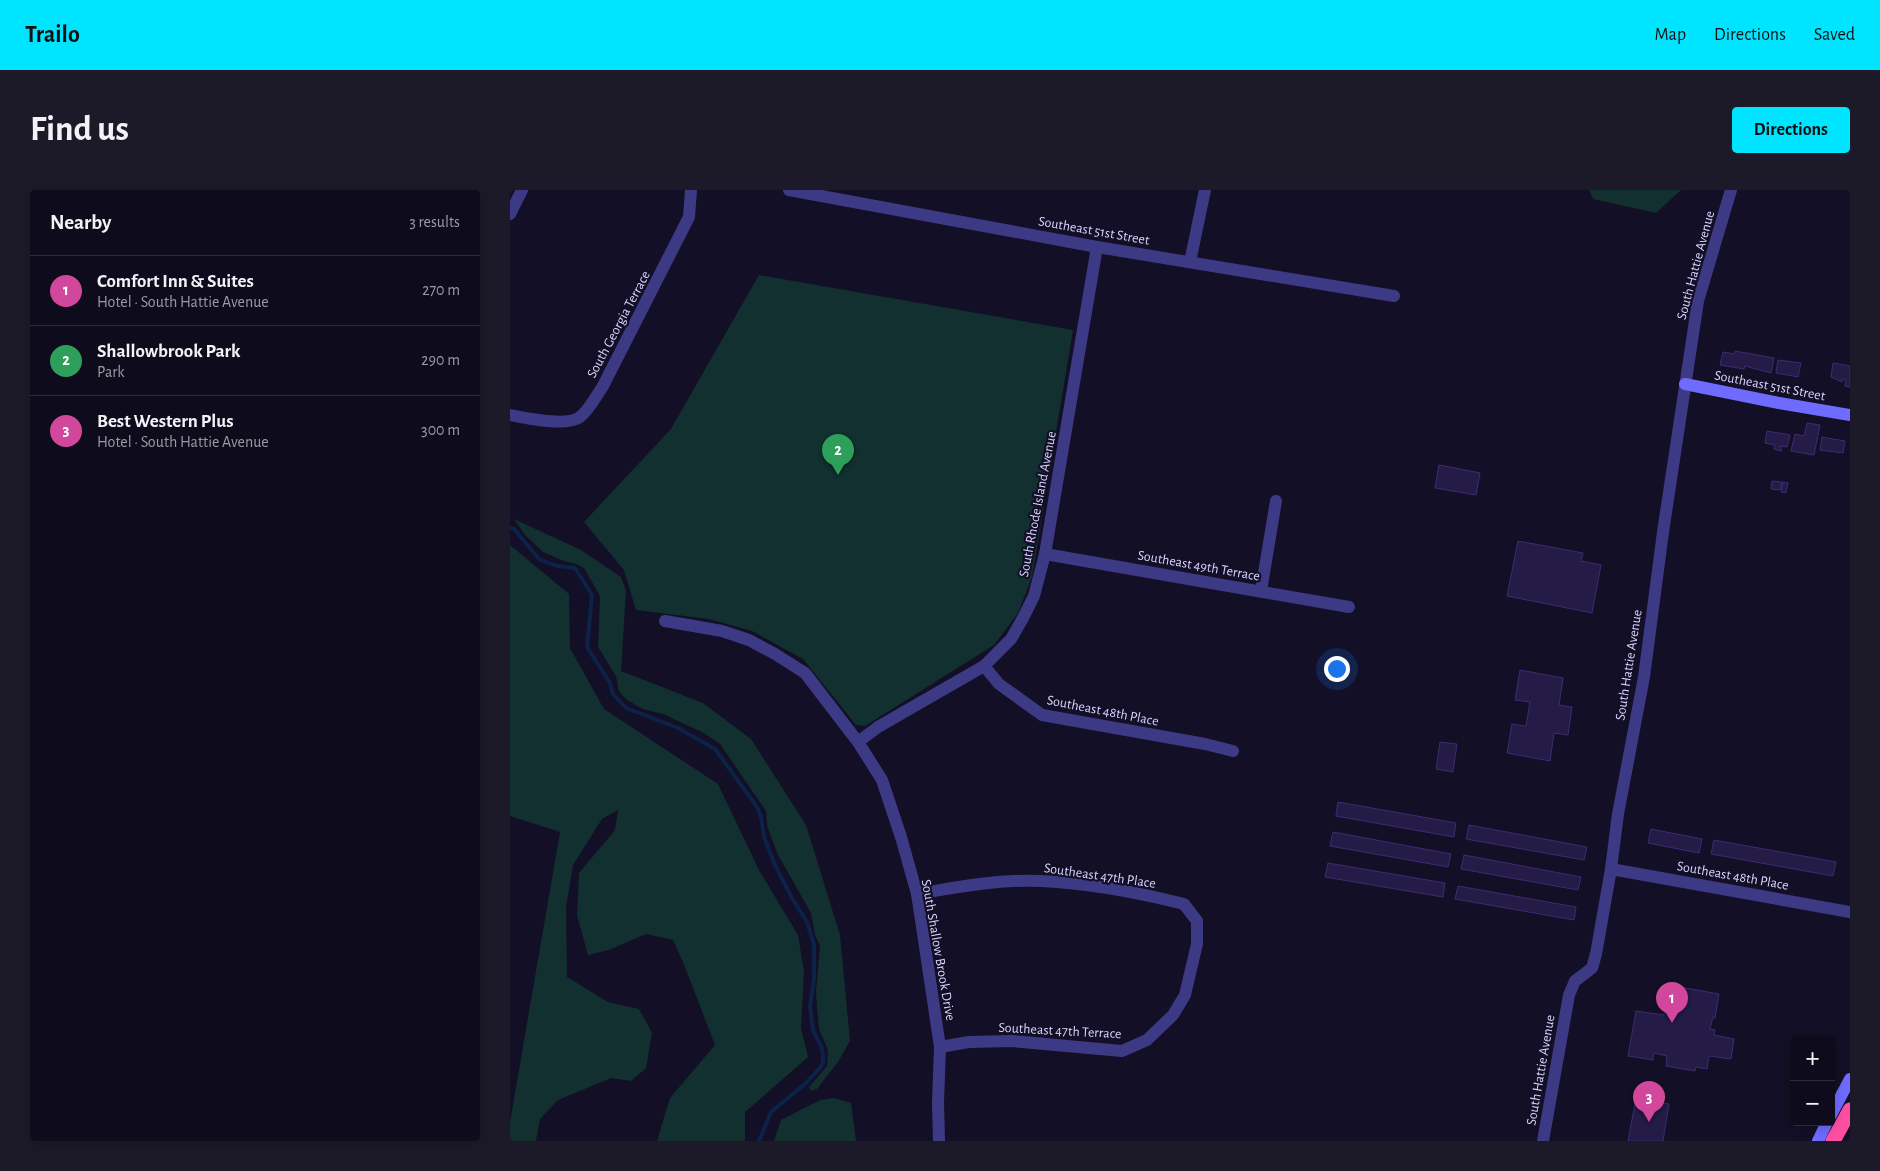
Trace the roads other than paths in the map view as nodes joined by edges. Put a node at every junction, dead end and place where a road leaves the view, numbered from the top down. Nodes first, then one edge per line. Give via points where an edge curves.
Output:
1 (522, 190) edge
2 (691, 190) edge
3 (789, 190) edge
4 (1205, 190) edge
5 (1730, 190) edge
6 (814, 192) edge
7 (510, 214) edge
8 (1098, 247) junction
9 (1190, 262) junction
10 (1394, 296) dead end
11 (1685, 384) junction
12 (510, 415) edge
13 (1850, 415) edge
14 (1276, 501) dead end
15 (1045, 554) junction
16 (1261, 591) junction
17 (1349, 607) dead end
18 (666, 621) dead end
19 (984, 666) junction
20 (858, 742) junction
21 (1233, 750) dead end
22 (1611, 869) junction
23 (917, 894) junction
24 (1850, 912) edge
25 (1185, 995) joint
26 (940, 1047) junction
27 (1850, 1079) edge
28 (1835, 1107) edge
29 (1850, 1110) edge
30 (1826, 1126) edge
31 (1543, 1139) edge
32 (939, 1141) edge
33 (1818, 1141) edge
34 (1833, 1141) edge

1 - 7 street
2 - 12 street, South Georgia Terrace via 689,217 591,405 578,419 556,422
3 - 6 street, Southeast 51st Street
4 - 9 street
5 - 11 street, South Hattie Avenue via 1698,301
6 - 8 street, Southeast 51st Street
8 - 9 street, Southeast 51st Street
8 - 15 street, South Rhode Island Avenue
9 - 10 street, Southeast 51st Street
11 - 13 street, Southeast 51st Street
11 - 22 street, South Hattie Avenue via 1644,677
14 - 16 street
15 - 16 street, Southeast 49th Terrace
15 - 19 street, South Rhode Island Avenue via 1034,596 1023,618 1011,639
16 - 17 street, Southeast 49th Terrace
18 - 20 street, South Shallow Brook Drive via 722,631 776,654 805,673
19 - 20 street, South Rhode Island Avenue via 878,726
19 - 21 street, Southeast 48th Place via 998,684 1042,715
20 - 23 street, South Shallow Brook Drive via 882,780
22 - 24 street, Southeast 48th Place
22 - 31 street, South Hattie Avenue via 1592,968 1576,980 1569,995
23 - 25 street, Southeast 47th Place via 1004,881 1041,880 1184,904 1197,921 1197,944
23 - 26 street, South Shallow Brook Drive
25 - 26 street, Southeast 47th Terrace via 1161,1028 1147,1040 1122,1052 1012,1041 969,1042
26 - 32 street, South Shallow Brook Drive
27 - 28 street
29 - 34 highway
30 - 33 street

